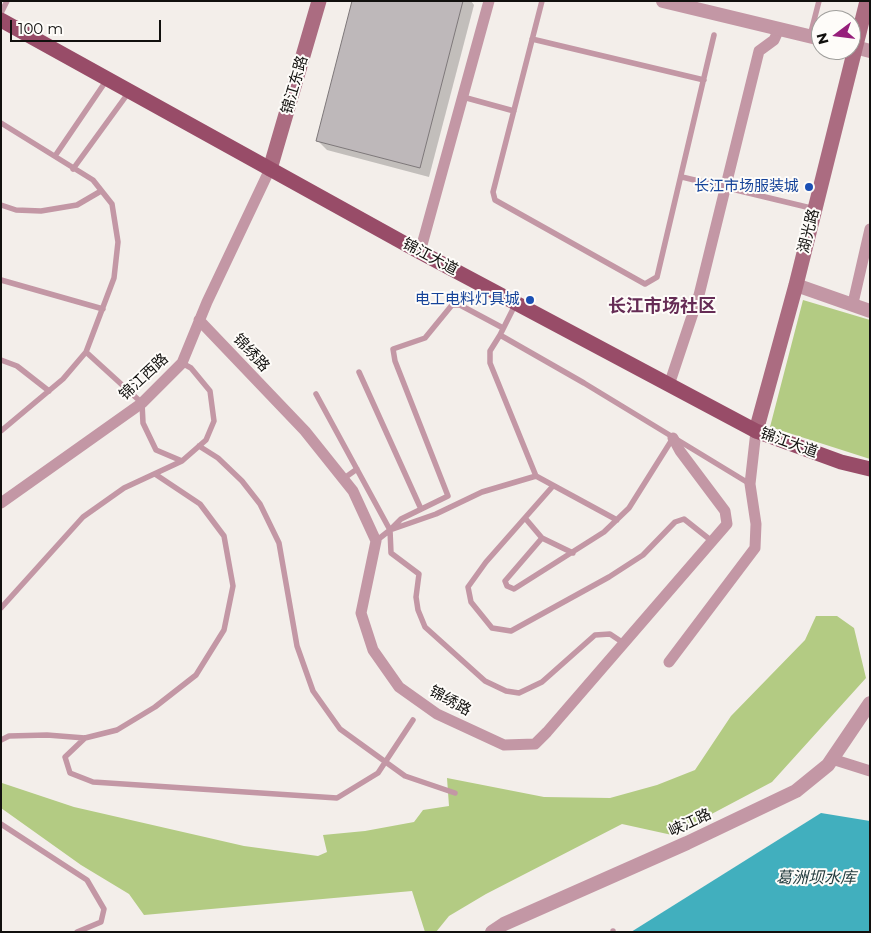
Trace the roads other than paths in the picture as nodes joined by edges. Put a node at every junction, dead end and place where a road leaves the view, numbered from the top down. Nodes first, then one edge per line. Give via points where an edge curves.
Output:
1 (7, 1) edge
2 (319, 1) edge
3 (489, 1) edge
4 (542, 1) edge
5 (663, 1) edge
6 (867, 1) edge
7 (1, 13) edge
8 (1, 20) edge
9 (861, 20) edge
10 (779, 29) junction
11 (714, 35) dead end
12 (811, 37) edge
13 (532, 38) junction
14 (850, 60) edge
15 (107, 79) junction
16 (704, 80) junction
17 (129, 91) junction
18 (463, 97) junction
19 (514, 111) junction
20 (1, 123) edge
21 (55, 156) junction
22 (74, 169) junction
23 (270, 169) junction
24 (682, 177) junction
25 (726, 187) junction
26 (101, 191) junction
27 (1, 206) edge
28 (815, 209) junction
29 (870, 229) edge
30 (867, 248) edge
31 (420, 252) junction
32 (1, 280) edge
33 (796, 285) junction
34 (516, 303) junction
35 (854, 304) junction
36 (103, 309) junction
37 (870, 311) edge
38 (199, 320) junction
39 (503, 328) junction
40 (500, 335) junction
41 (86, 352) junction
42 (1, 360) edge
43 (182, 363) junction
44 (359, 372) dead end
45 (669, 385) junction
46 (49, 391) junction
47 (316, 394) dead end
48 (142, 403) junction
49 (756, 431) junction
50 (1, 432) edge
51 (673, 438) junction
52 (199, 446) junction
53 (182, 461) junction
54 (357, 469) junction
55 (870, 469) edge
56 (155, 474) junction
57 (536, 476) junction
58 (343, 478) junction
59 (750, 484) junction
60 (553, 486) junction
61 (1, 503) edge
62 (422, 509) junction
63 (525, 518) junction
64 (617, 520) junction
65 (390, 530) junction
66 (542, 538) junction
67 (376, 541) junction
68 (712, 542) junction
69 (573, 553) junction
70 (1, 608) edge
71 (625, 644) junction
72 (669, 662) dead end
73 (870, 703) edge
74 (413, 720) dead end
75 (85, 738) junction
76 (1, 740) edge
77 (832, 759) junction
78 (385, 763) junction
79 (870, 771) edge
80 (455, 794) dead end
81 (1, 824) edge
82 (77, 932) edge
83 (492, 932) edge

1 - 7 lane
2 - 23 main road, 锦江东路
3 - 18 street
4 - 13 lane
5 - 10 street
6 - 9 main road, 湖光路
8 - 15 main road, 锦江大道
10 - 12 street
10 - 25 street via 774,40 759,51
11 - 16 lane
13 - 16 lane
13 - 19 lane
14 - 28 main road, 湖光路
15 - 17 main road, 锦江大道
15 - 21 lane
16 - 24 lane
17 - 22 lane
17 - 23 main road, 锦江大道
18 - 19 lane
18 - 31 street
19 - 24 lane via 493,192 495,200 645,284 657,277
20 - 21 lane
21 - 22 lane
22 - 26 lane via 92,180
23 - 31 main road, 锦江大道
23 - 38 street, 锦江西路
24 - 25 lane
25 - 28 lane
25 - 45 street via 699,295
26 - 27 lane via 77,205 41,211
26 - 36 lane via 112,204 118,242 114,278
28 - 33 main road, 湖光路
29 - 30 street
30 - 35 street
31 - 34 main road, 锦江大道
32 - 36 lane
33 - 35 street
33 - 49 main road, 湖光路
34 - 39 lane
34 - 45 main road, 锦江大道
35 - 37 street
36 - 41 lane
38 - 43 street, 锦江西路
38 - 58 street, 锦绣路 via 305,431
39 - 40 lane
39 - 62 lane via 460,305 452,305 425,338 393,349 448,496
40 - 51 lane
40 - 57 lane via 490,351 490,363
41 - 46 lane
41 - 48 lane
42 - 46 lane via 17,366
43 - 48 street, 锦江西路
43 - 52 lane via 191,368 210,390 214,421 206,440
44 - 62 lane
45 - 49 main road, 锦江大道
46 - 50 lane
47 - 54 lane
48 - 53 lane via 142,422 156,450
48 - 61 street, 锦江西路
49 - 55 main road, 锦江大道 via 841,462
49 - 59 street
51 - 59 lane
51 - 64 lane via 629,508
51 - 68 street, 锦绣路 via 725,511 727,524
52 - 53 lane
52 - 78 lane via 218,458 242,481 260,504 279,543 297,646 313,691 340,729
53 - 56 lane
54 - 58 lane
54 - 65 lane
56 - 70 lane via 124,488 83,517
56 - 75 lane via 200,504 224,536 233,586 224,630 196,675 155,708 117,730
57 - 60 lane
57 - 65 lane via 482,492 436,514
58 - 67 street, 锦绣路 via 353,491
59 - 72 street via 756,524 755,548
60 - 63 lane
60 - 64 lane
62 - 65 lane via 401,519
63 - 66 lane
63 - 68 lane via 468,587 471,602 492,628 511,630 608,577 643,555 675,522 684,519
64 - 69 lane
65 - 67 lane
65 - 71 lane via 391,553 419,574 416,597 425,627 485,681 519,693 542,682 595,635 610,634
66 - 69 lane
66 - 69 lane via 506,582 507,586 514,589
67 - 71 street, 锦绣路 via 361,613 373,650 399,687 437,714 504,745 535,744
68 - 71 street, 锦绣路
73 - 77 street, 峡江路
74 - 78 lane
75 - 76 lane via 47,735 9,736
75 - 78 lane via 65,757 70,773 93,782 337,798 378,773
77 - 79 street
77 - 83 street, 峡江路 via 796,791
78 - 80 lane via 405,776
81 - 82 lane via 88,880 104,909 101,922

